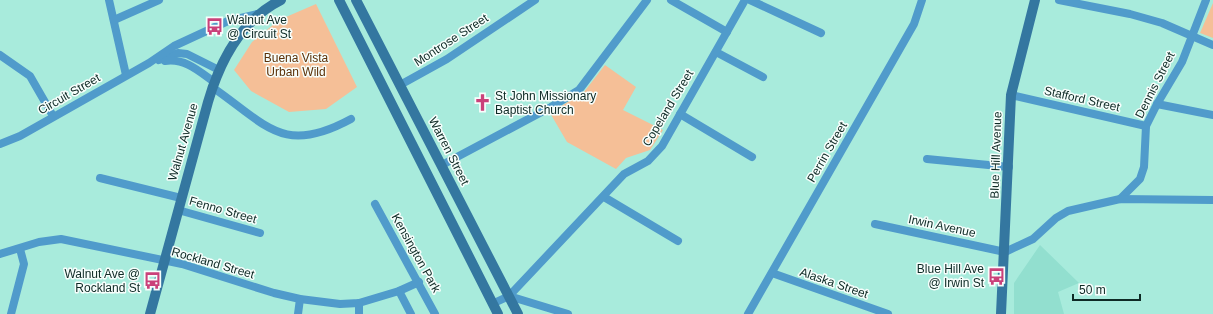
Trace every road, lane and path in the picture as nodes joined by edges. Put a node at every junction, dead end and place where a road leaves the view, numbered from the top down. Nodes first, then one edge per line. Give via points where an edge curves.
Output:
1 (109, 0) edge
2 (159, 0) edge
3 (281, 0) edge
4 (339, 0) edge
5 (356, 0) edge
6 (535, 0) edge
7 (647, 0) edge
8 (670, 0) edge
9 (745, 0) edge
10 (750, 0) edge
11 (922, 0) edge
12 (1035, 0) edge
13 (1059, 0) edge
14 (1206, 0) edge
15 (257, 14) junction
16 (114, 20) junction
17 (727, 32) junction
18 (821, 33) dead end
19 (1191, 36) junction
20 (1213, 45) edge
21 (716, 52) junction
22 (0, 55) edge
23 (149, 63) junction
24 (219, 70) junction
25 (126, 75) junction
26 (763, 77) dead end
27 (213, 85) junction
28 (400, 85) junction
29 (1012, 95) junction
30 (1157, 104) junction
31 (680, 114) junction
32 (1213, 115) edge
33 (53, 116) junction
34 (351, 119) dead end
35 (1146, 126) junction
36 (0, 144) edge
37 (752, 157) dead end
38 (927, 159) dead end
39 (442, 165) junction
40 (1009, 168) junction
41 (100, 178) dead end
42 (604, 197) junction
43 (181, 198) junction
44 (1120, 199) junction
45 (1213, 200) edge
46 (375, 204) dead end
47 (178, 210) junction
48 (875, 224) dead end
49 (260, 233) dead end
50 (678, 241) dead end
51 (20, 249) junction
52 (1004, 252) junction
53 (0, 254) edge
54 (164, 261) junction
55 (772, 273) junction
56 (419, 282) junction
57 (398, 291) junction
58 (509, 296) junction
59 (300, 299) junction
60 (359, 303) junction
61 (494, 303) junction
62 (11, 314) edge
63 (150, 314) edge
64 (298, 314) edge
65 (359, 314) edge
66 (411, 314) edge
67 (436, 314) edge
68 (498, 314) edge
69 (518, 314) edge
70 (568, 314) edge
71 (748, 314) edge
72 (888, 314) edge
73 (1001, 314) edge

1 - 16 street
2 - 16 street
3 - 15 main road, Walnut Avenue
4 - 61 main road
5 - 28 main road, Warren Street
6 - 28 street, Montrose Street via 447,59
7 - 39 street via 579,90
8 - 17 street
9 - 17 street, Copeland Street
10 - 18 street
11 - 55 street, Perrin Street via 914,24
12 - 29 main road, Blue Hill Avenue
13 - 19 street via 1130,14 1162,23
14 - 19 street, Dennis Street
15 - 23 street, Circuit Street via 228,21 174,46
15 - 24 main road, Walnut Avenue via 232,46
16 - 25 street
17 - 21 street, Copeland Street
19 - 20 street
19 - 30 street, Dennis Street via 1182,62
21 - 26 street
21 - 31 street, Copeland Street
22 - 33 street via 30,76
23 - 24 street, Circuit Street via 178,53 196,57
23 - 25 street, Circuit Street
23 - 27 street, Circuit Street via 174,59 184,62
24 - 27 main road, Walnut Avenue
25 - 33 street, Circuit Street
27 - 34 street, Circuit Street via 275,132 289,136 319,134
27 - 43 main road, Walnut Avenue
28 - 39 main road, Warren Street
29 - 35 street, Stafford Street
29 - 40 main road, Blue Hill Avenue
30 - 32 street
30 - 35 street, Dennis Street
31 - 37 street
31 - 42 street, Copeland Street via 662,146 648,161 624,174
33 - 36 street, Circuit Street via 20,136
35 - 44 street, Dennis Street via 1144,167 1140,179
38 - 40 street
39 - 58 main road, Warren Street
40 - 52 main road, Blue Hill Avenue
41 - 43 street
42 - 50 street
42 - 58 street, Copeland Street
43 - 47 main road, Walnut Avenue
44 - 45 street
44 - 52 street via 1068,211 1056,218 1034,239
46 - 56 street, Kensington Park
47 - 49 street, Fenno Street
47 - 54 main road, Walnut Avenue
48 - 52 street, Irwin Avenue
51 - 53 street, Rockland Street
51 - 54 street, Rockland Street via 39,242 61,239
51 - 62 street via 24,264
52 - 73 main road, Blue Hill Avenue
54 - 59 street, Rockland Street
54 - 63 main road, Walnut Avenue
55 - 71 street, Perrin Street
55 - 72 street, Alaska Street
56 - 57 street, Rockland Street
56 - 67 street, Kensington Park
57 - 60 street, Rockland Street
57 - 66 street
58 - 61 street
58 - 69 main road, Warren Street
58 - 70 street
59 - 60 street, Rockland Street via 340,304
59 - 64 street
60 - 65 street
61 - 68 main road

